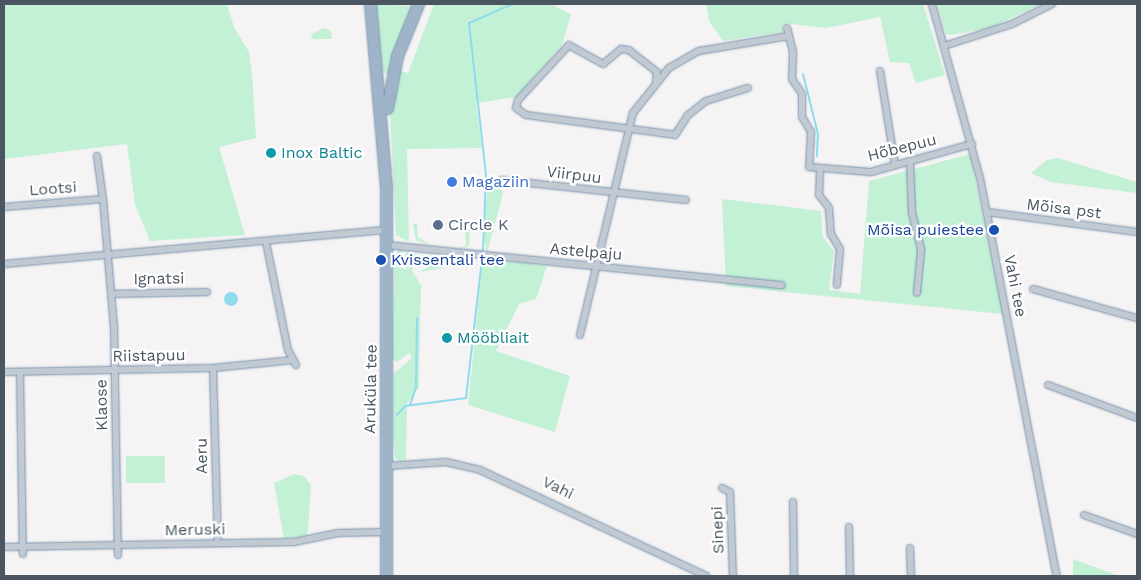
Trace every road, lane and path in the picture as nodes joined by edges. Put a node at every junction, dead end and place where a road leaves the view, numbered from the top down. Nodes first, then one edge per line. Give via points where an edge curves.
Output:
1 (370, 4) edge
2 (418, 4) edge
3 (932, 4) edge
4 (1052, 4) edge
5 (787, 28) dead end
6 (789, 36) junction
7 (944, 46) junction
8 (880, 71) dead end
9 (656, 83) junction
10 (748, 88) dead end
11 (626, 131) junction
12 (972, 144) junction
13 (385, 155) junction
14 (97, 156) dead end
15 (910, 162) junction
16 (895, 165) junction
17 (820, 168) junction
18 (502, 180) dead end
19 (613, 194) junction
20 (103, 199) junction
21 (686, 200) dead end
22 (4, 206) edge
23 (987, 212) junction
24 (387, 230) junction
25 (1137, 232) edge
26 (266, 242) junction
27 (387, 245) junction
28 (111, 255) junction
29 (4, 264) edge
30 (596, 267) junction
31 (782, 285) dead end
32 (837, 285) dead end
33 (1033, 289) dead end
34 (206, 292) dead end
35 (917, 293) dead end
36 (113, 294) junction
37 (1137, 318) edge
38 (580, 335) dead end
39 (213, 368) junction
40 (115, 370) junction
41 (4, 372) edge
42 (20, 372) junction
43 (1048, 385) dead end
44 (1137, 418) edge
45 (387, 466) junction
46 (722, 488) dead end
47 (793, 502) dead end
48 (1084, 515) dead end
49 (849, 527) dead end
50 (386, 532) junction
51 (1137, 534) edge
52 (218, 543) junction
53 (118, 545) junction
54 (23, 546) junction
55 (4, 547) edge
56 (910, 548) dead end
57 (386, 549) junction
58 (23, 554) dead end
59 (118, 555) dead end
60 (386, 576) edge
61 (390, 576) edge
62 (706, 576) edge
63 (733, 576) edge
64 (794, 576) edge
65 (850, 576) edge
66 (911, 576) edge
67 (1057, 576) edge

1 - 13 highway
2 - 13 highway via 391,78
3 - 7 street, Vahi tee
4 - 7 street via 1012,24
5 - 6 street
6 - 9 street via 699,51
6 - 17 street, Hõbepuu via 792,79 802,94 802,117 812,132 808,167
7 - 12 street, Vahi tee
8 - 16 street
9 - 11 street
9 - 11 street via 657,72 629,50 621,49 608,62 596,63 576,47 563,48 518,100 516,108 526,116
10 - 11 street via 706,101 688,115 675,136
11 - 19 street
12 - 15 street, Hõbepuu
12 - 23 street, Vahi tee
13 - 24 highway, Aruküla tee
14 - 20 street, Lootsi
15 - 16 street, Hõbepuu
15 - 35 street via 912,213 921,250
16 - 17 street, Hõbepuu via 871,172
17 - 32 street via 819,195 829,208 831,234 840,249
18 - 19 street, Viirpuu
19 - 21 street, Viirpuu
19 - 30 street
20 - 22 street, Lootsi
20 - 28 street, Lootsi
23 - 25 street, Mõisa pst
23 - 67 street, Vahi tee
24 - 26 street
24 - 27 highway, Aruküla tee
26 - 28 street
26 - 39 street, Riistapuu via 295,363
27 - 30 street, Astelpaju
27 - 45 highway, Aruküla tee
28 - 29 street
28 - 36 street, Klaose
30 - 31 street, Astelpaju
30 - 38 street
33 - 37 street
34 - 36 street, Ignatsi
36 - 40 street, Klaose
39 - 40 street, Riistapuu
39 - 52 street, Aeru
40 - 42 street, Riistapuu
40 - 53 street, Klaose
41 - 42 street, Riistapuu
42 - 54 street
43 - 44 street
45 - 50 highway, Aruküla tee
45 - 62 street, Vahi via 446,462 480,470
46 - 63 street, Sinepi via 730,492
47 - 64 street
48 - 51 street
49 - 65 street
50 - 52 street, Meruski via 338,533 294,542
50 - 57 highway, Aruküla tee
52 - 53 street, Meruski
53 - 54 street, Meruski via 99,549
53 - 59 street, Klaose
54 - 55 street, Meruski
54 - 58 street
56 - 66 street
57 - 60 highway, Aruküla tee
57 - 61 highway, Aruküla tee

